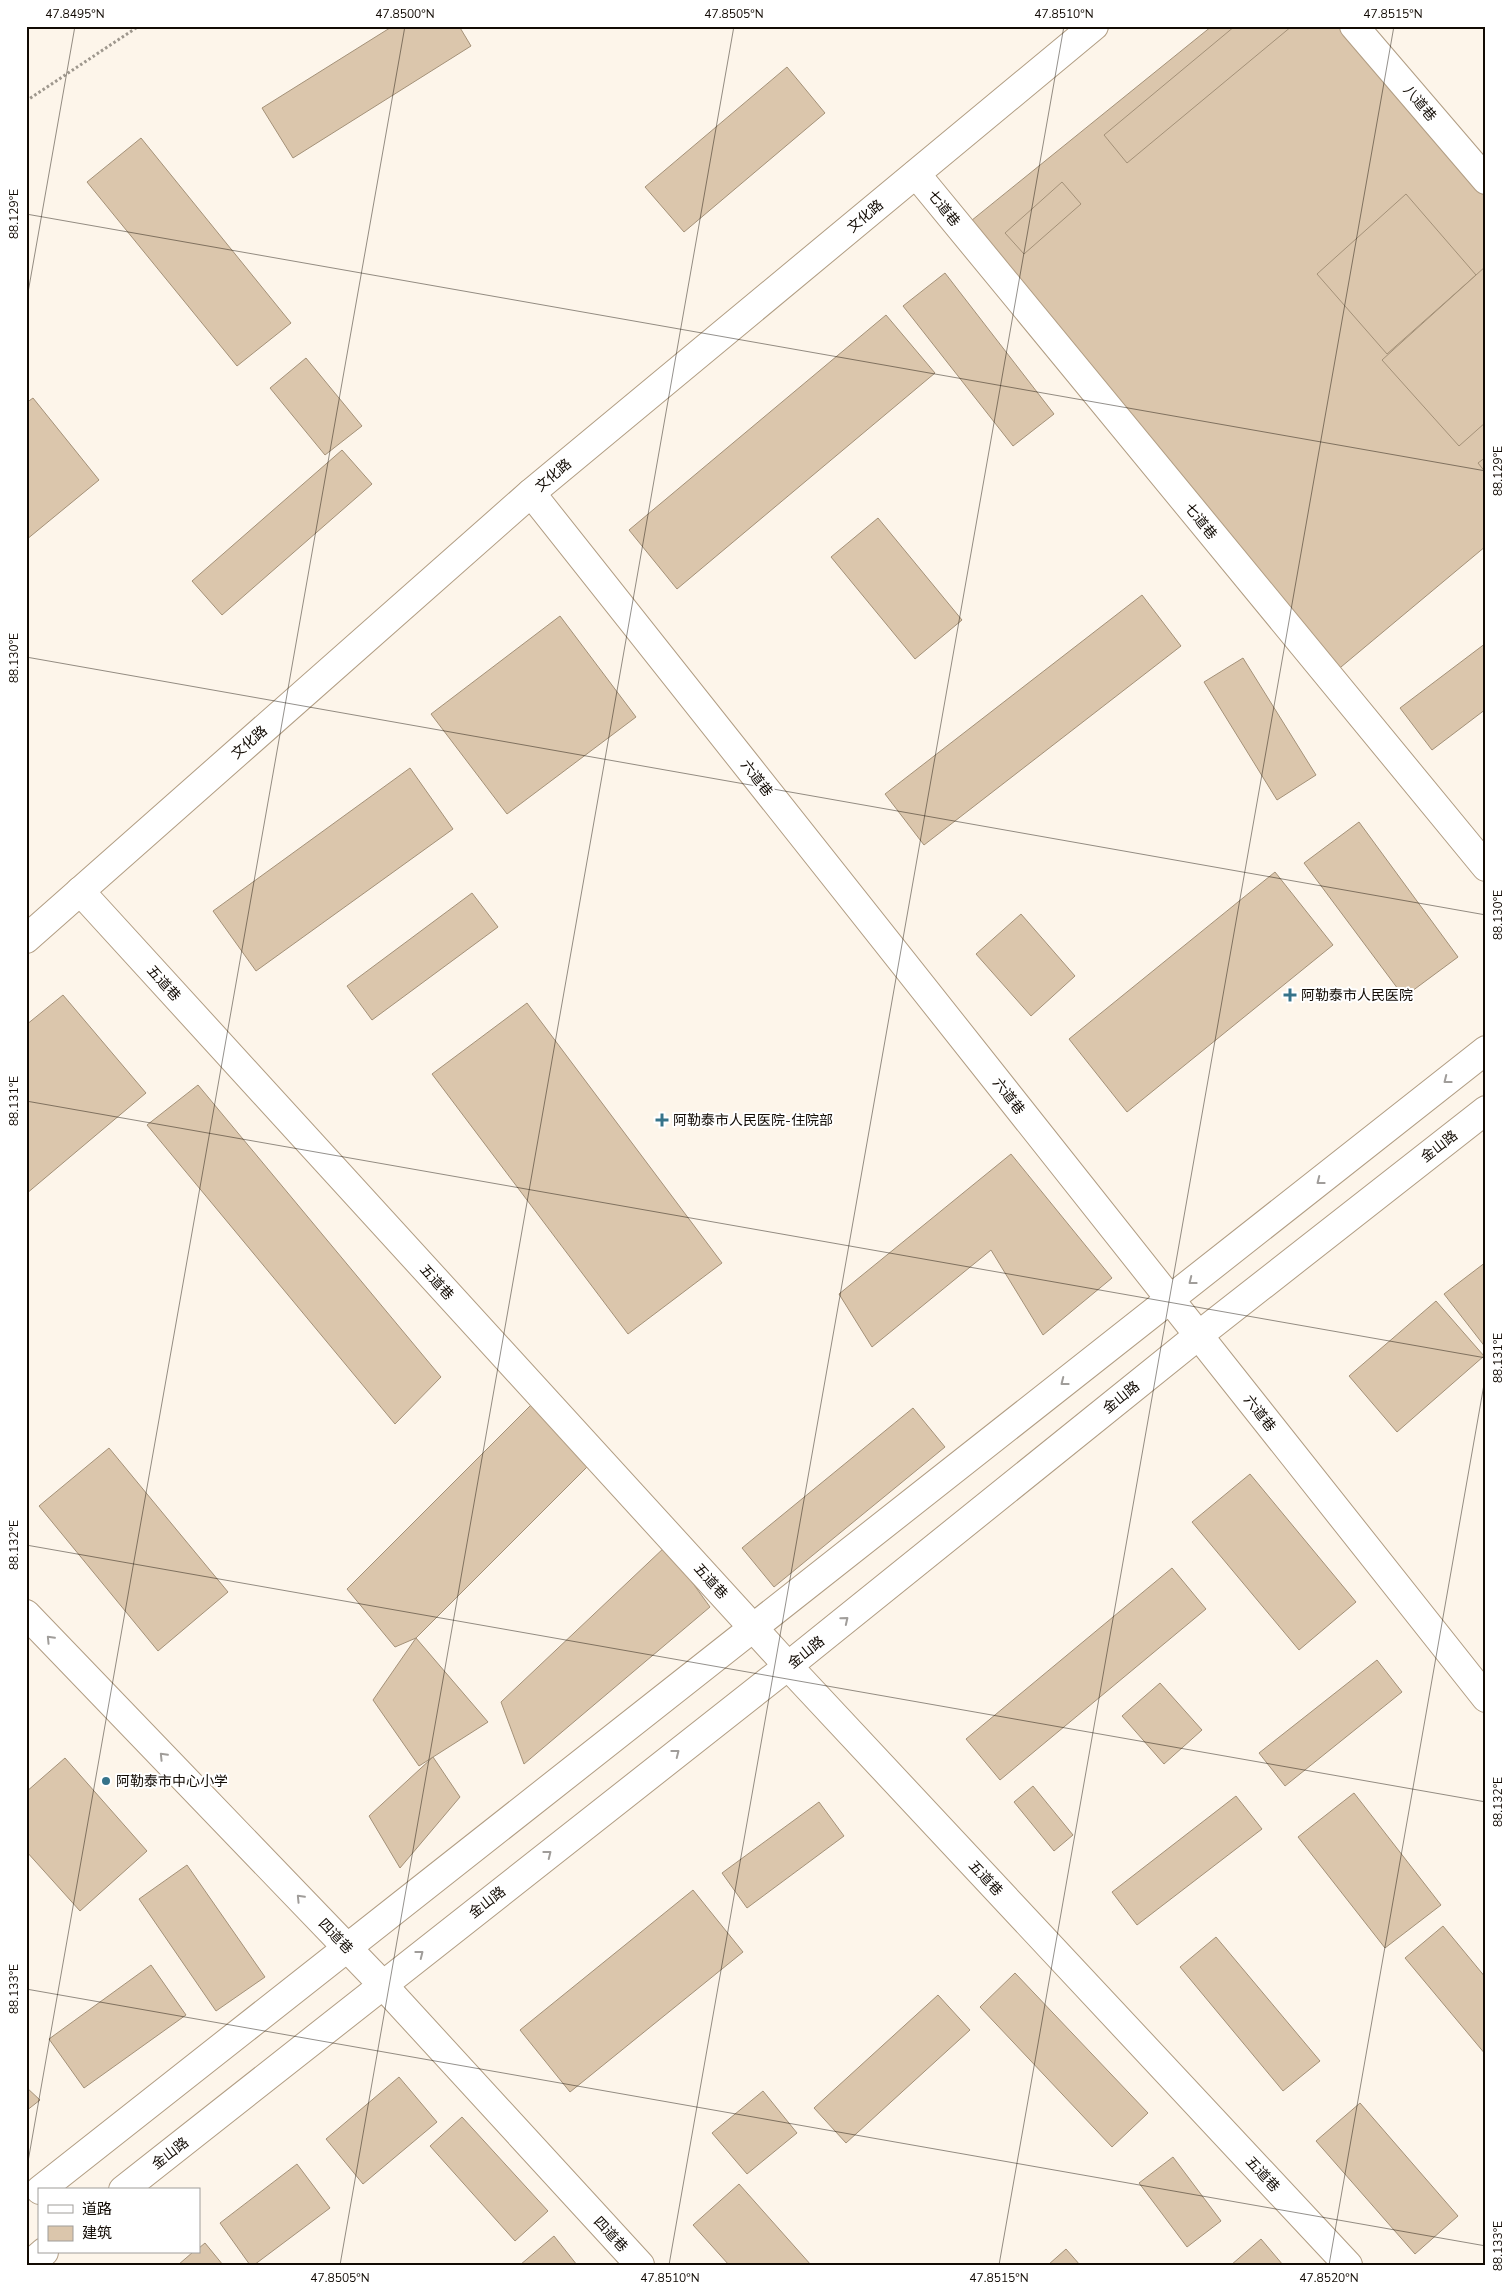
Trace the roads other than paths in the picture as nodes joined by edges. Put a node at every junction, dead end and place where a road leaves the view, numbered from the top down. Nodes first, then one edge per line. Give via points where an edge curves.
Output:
1 (1094, 26) edge
2 (1354, 26) edge
3 (916, 174) junction
4 (1486, 180) edge
5 (531, 494) junction
6 (1486, 868) edge
7 (80, 891) junction
8 (26, 939) edge
9 (1486, 1050) edge
10 (1486, 1110) edge
11 (1170, 1299) junction
12 (1198, 1335) junction
13 (26, 1614) edge
14 (753, 1627) junction
15 (788, 1666) junction
16 (1486, 1698) edge
17 (347, 1948) junction
18 (382, 1984) junction
19 (42, 2188) edge
20 (126, 2188) edge
21 (38, 2191) edge
22 (26, 2200) edge
23 (42, 2254) edge
24 (29, 2265) edge
25 (640, 2265) edge
26 (1348, 2265) edge

1 - 3 main road, 文化路
2 - 4 main road, 八道巷
3 - 5 main road, 文化路
3 - 6 main road, 七道巷
5 - 7 main road, 文化路
5 - 11 main road, 六道巷
7 - 8 main road, 文化路
7 - 14 main road, 五道巷
9 -> 11 main road
10 - 12 main road, 金山路
11 - 12 main road, 六道巷
11 -> 14 main road
15 -> 12 main road, 金山路
12 - 16 main road, 六道巷
17 -> 13 main road, 四道巷
14 - 15 main road, 五道巷
14 - 17 main road
18 -> 15 main road, 金山路
15 - 26 main road, 五道巷
17 - 18 main road, 四道巷
17 - 19 main road
18 - 20 main road, 金山路
18 - 25 main road, 四道巷
21 - 22 main road
23 - 24 main road

